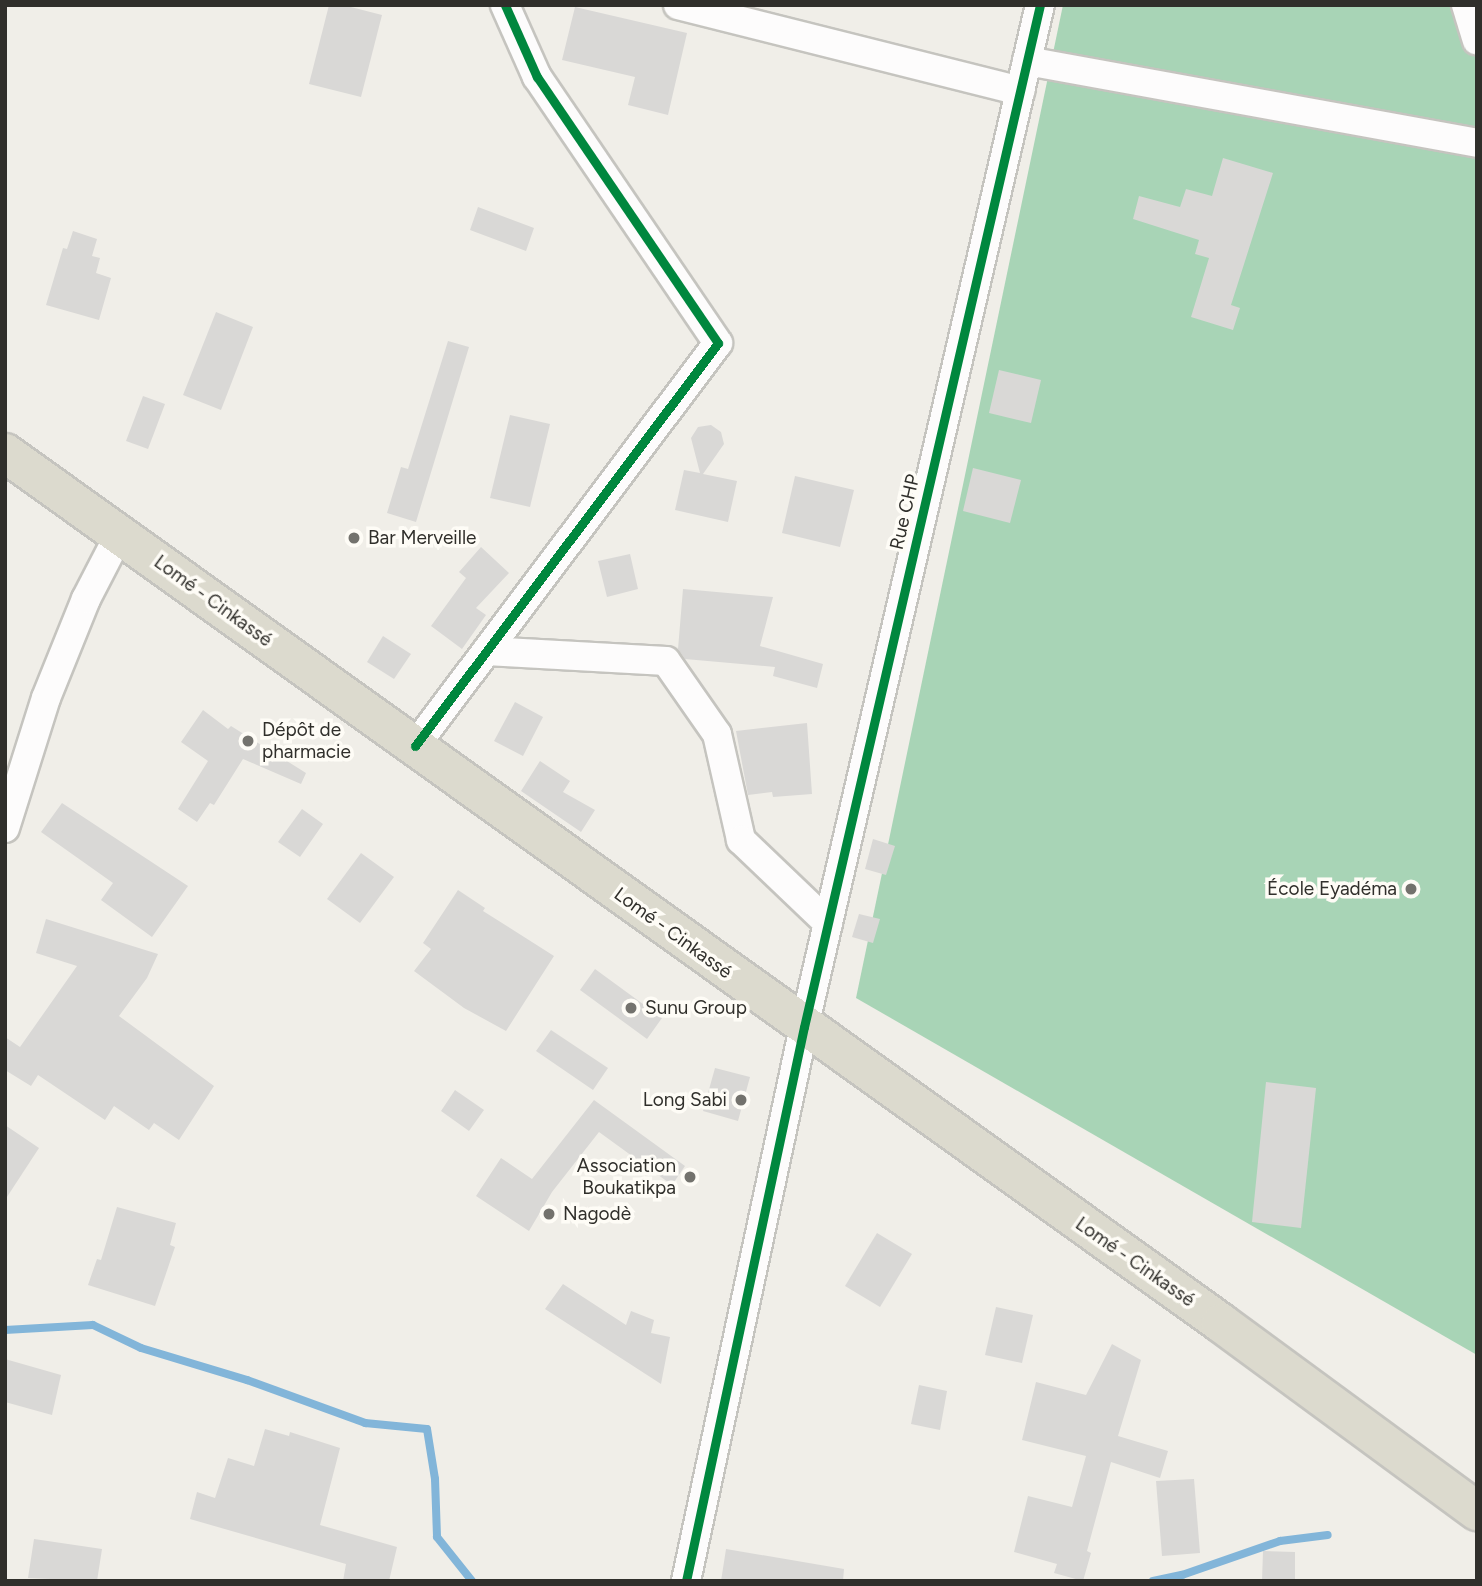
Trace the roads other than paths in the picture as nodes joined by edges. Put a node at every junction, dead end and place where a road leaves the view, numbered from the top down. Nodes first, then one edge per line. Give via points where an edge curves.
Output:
1 (505, 5) edge
2 (678, 5) edge
3 (1040, 5) edge
4 (1466, 5) edge
5 (1477, 40) edge
6 (1027, 61) junction
7 (1020, 91) junction
8 (1477, 144) edge
9 (5, 453) edge
10 (120, 533) junction
11 (487, 650) junction
12 (415, 746) junction
13 (5, 828) edge
14 (828, 923) junction
15 (804, 1027) junction
16 (1477, 1511) edge
17 (685, 1581) edge

1 - 11 street via 537,77 718,343
2 - 7 street
3 - 6 street, Rue CHP
4 - 5 street
6 - 7 street, Rue CHP
6 - 8 street
7 - 14 street, Rue CHP
9 - 10 highway, Lomé - Cinkassé
10 - 12 highway, Lomé - Cinkassé
10 - 13 street via 86,599 46,698
11 - 12 street
11 - 14 street via 666,661 717,734 741,840
12 - 15 highway, Lomé - Cinkassé
14 - 15 street, Rue CHP
15 - 16 highway, Lomé - Cinkassé
15 - 17 street, Rue CHP

